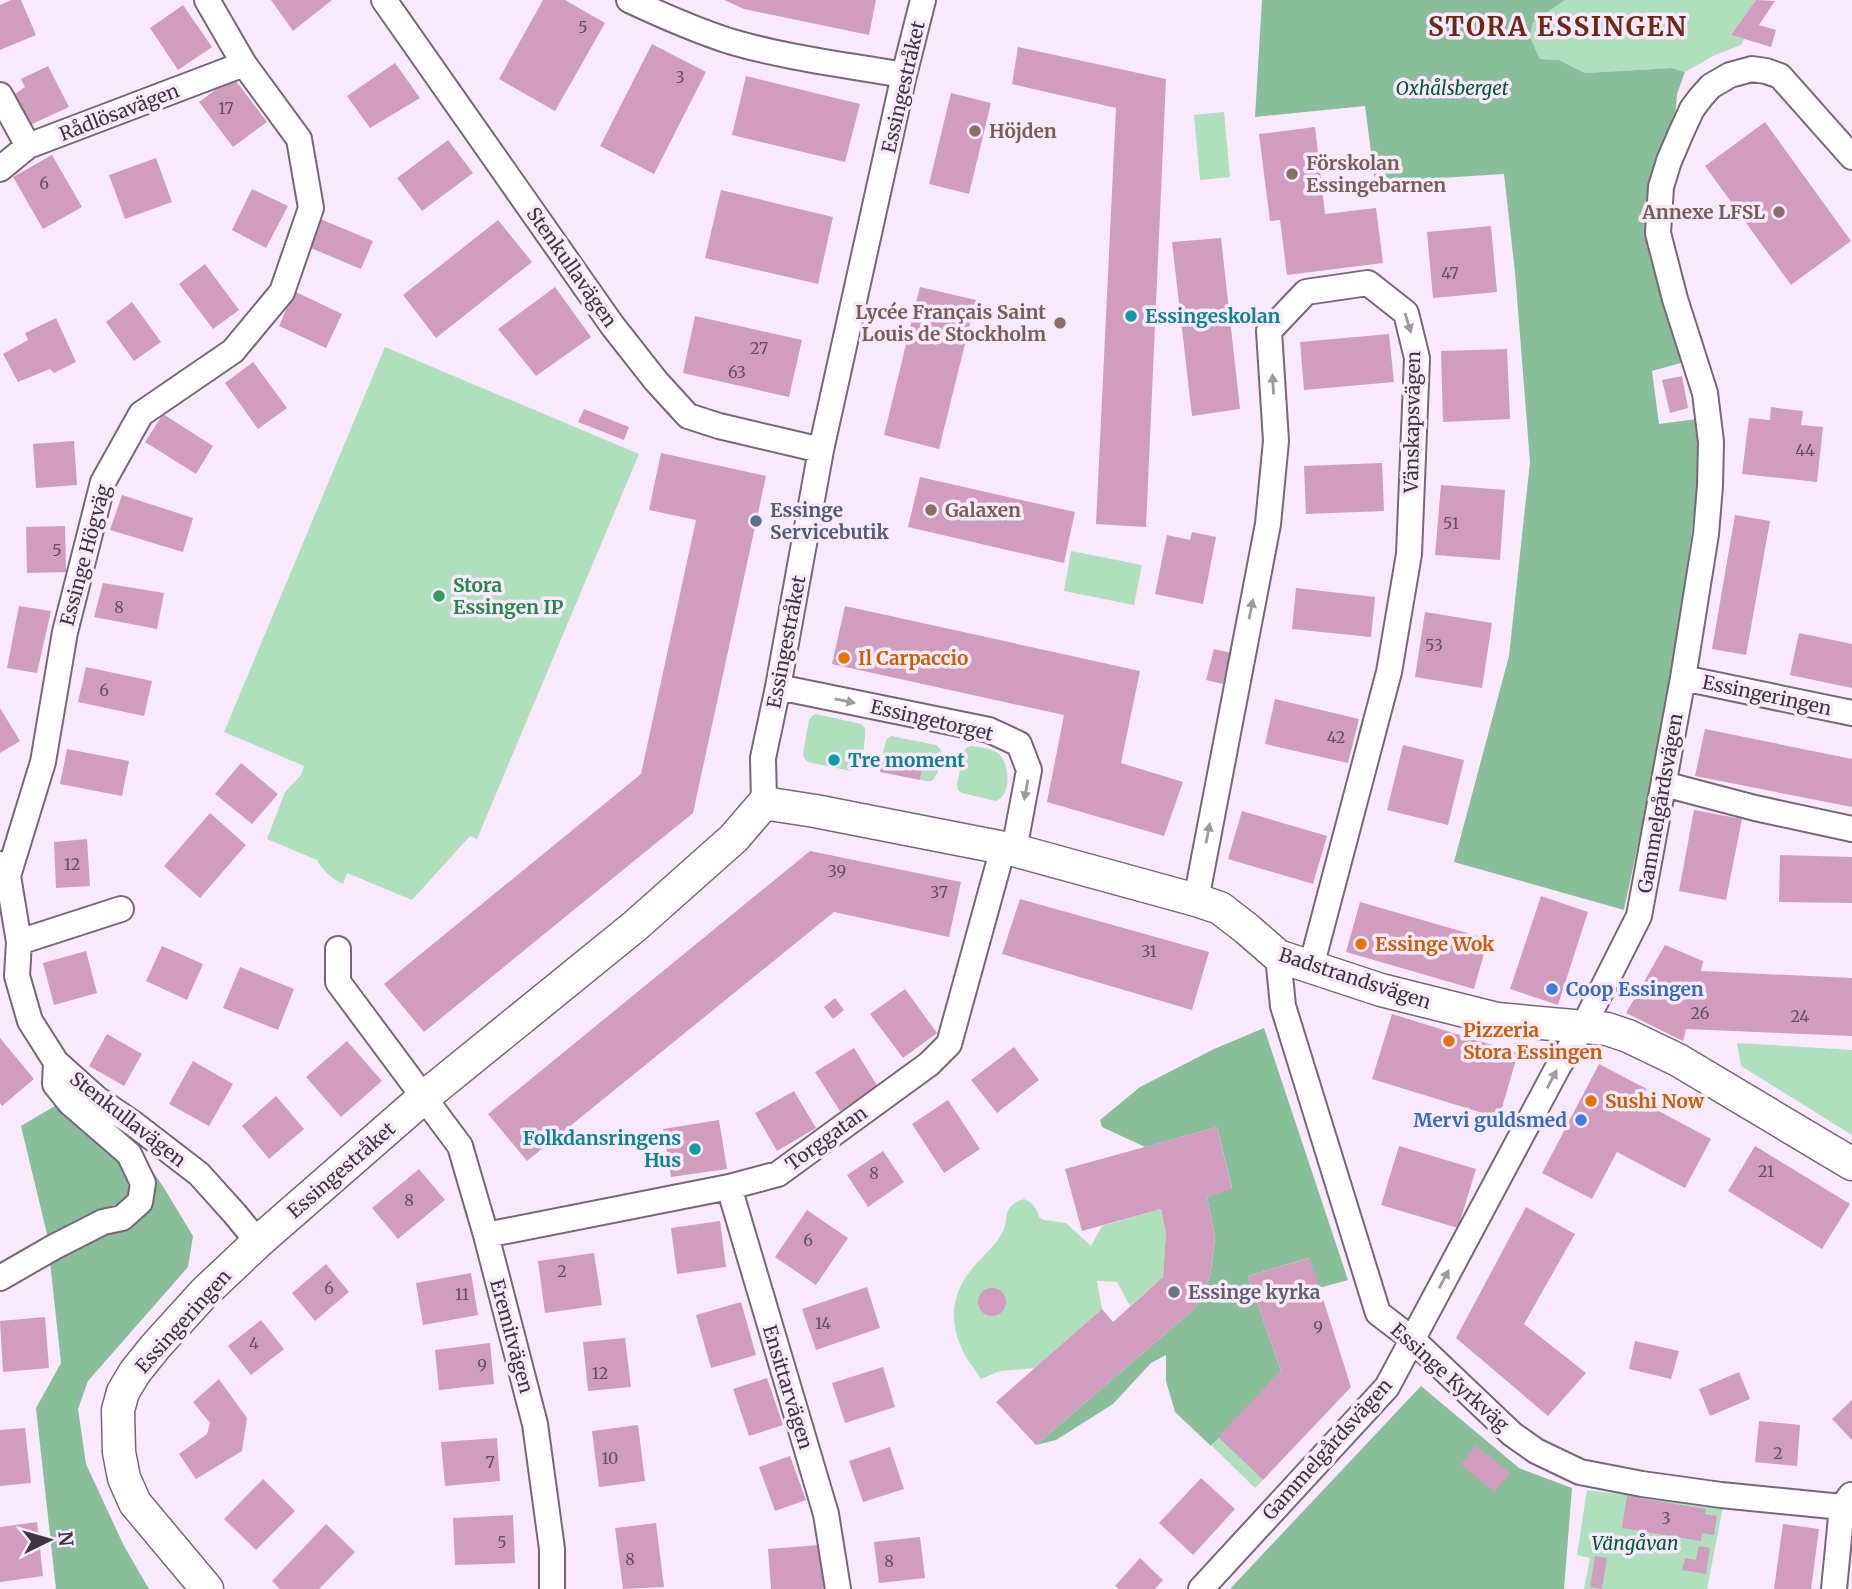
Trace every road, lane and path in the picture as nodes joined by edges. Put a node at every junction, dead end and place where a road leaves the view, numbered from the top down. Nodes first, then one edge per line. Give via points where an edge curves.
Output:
1 (207, 0) edge
2 (384, 0) edge
3 (629, 0) edge
4 (923, 0) edge
5 (244, 64) junction
6 (904, 75) junction
7 (0, 95) edge
8 (28, 146) junction
9 (1852, 157) edge
10 (0, 169) edge
11 (821, 450) junction
12 (1683, 678) junction
13 (778, 687) junction
14 (1852, 713) edge
15 (1664, 784) junction
16 (764, 803) junction
17 (1852, 829) edge
18 (1009, 849) junction
19 (4, 870) edge
20 (1196, 900) junction
21 (121, 909) dead end
22 (19, 942) junction
23 (338, 950) dead end
24 (1278, 956) junction
25 (1311, 967) junction
26 (1583, 1027) junction
27 (56, 1062) junction
28 (424, 1098) junction
29 (1852, 1164) edge
30 (729, 1187) junction
31 (486, 1235) junction
32 (258, 1242) junction
33 (0, 1278) edge
34 (1412, 1339) junction
35 (1847, 1501) edge
36 (207, 1589) edge
37 (552, 1589) edge
38 (838, 1589) edge
39 (1201, 1589) edge
40 (1835, 1589) edge

1 - 5 street, Essinge Högväg
2 - 11 street, Stenkullavägen via 612,325 688,416
3 - 6 street via 729,40 796,57
4 - 6 street, Essingestråket
5 - 8 street, Rådlösavägen
5 - 19 street, Essinge Högväg via 299,139 311,208 282,292 233,351 141,414 103,482 65,632 43,762
6 - 11 street, Essingestråket
7 - 8 street
8 - 10 street, Rådlösavägen
9 - 12 street, Gammelgårdsvägen via 1780,76 1752,69 1711,86 1692,109 1668,161 1658,233 1705,393 1711,442 1706,534
11 - 13 street, Essingestråket
12 - 14 street, Essingeringen
12 - 15 street, Gammelgårdsvägen
13 - 16 street, Essingestråket via 763,758
13 -> 18 street, Essingetorget via 989,730 1019,744 1029,770
15 - 17 street
15 - 26 street, Gammelgårdsvägen via 1639,916
16 - 18 street, Badstrandsvägen
16 - 28 street, Essingestråket via 734,838 635,926
18 - 20 street, Badstrandsvägen
18 - 30 street, Torggatan via 949,1044 929,1064 778,1174
19 - 22 street, Stenkullavägen
20 - 24 street, Badstrandsvägen via 1220,908
20 -> 25 street, Vänskapsvägen via 1268,524 1276,441 1269,331 1306,292 1368,283 1406,313 1417,358 1409,554 1389,672
21 - 22 street
22 - 27 street, Stenkullavägen via 17,976 30,1021
23 - 28 street via 338,982
24 - 25 street, Badstrandsvägen
24 - 34 street, Essinge Kyrkväg via 1283,1006 1378,1313
25 - 26 street, Badstrandsvägen via 1496,1019
26 - 29 street, Badstrandsvägen via 1628,1036 1678,1060
34 -> 26 street, Gammelgårdsvägen
27 - 32 street, Stenkullavägen via 198,1174
27 - 33 street via 55,1084 70,1103 130,1154 143,1183 140,1202 122,1218 103,1222
28 - 31 street, Eremitvägen via 460,1146
28 - 32 street, Essingestråket
30 - 31 street, Torggatan
30 - 38 street, Ensittarvägen via 826,1514
31 - 37 street, Eremitvägen via 535,1424 552,1549
32 - 36 street, Essingeringen via 155,1347 123,1392 118,1410 119,1452 135,1503
34 - 35 street, Essinge Kyrkväg via 1512,1434 1580,1472 1721,1495
34 - 39 street, Gammelgårdsvägen via 1387,1387
35 - 40 street

